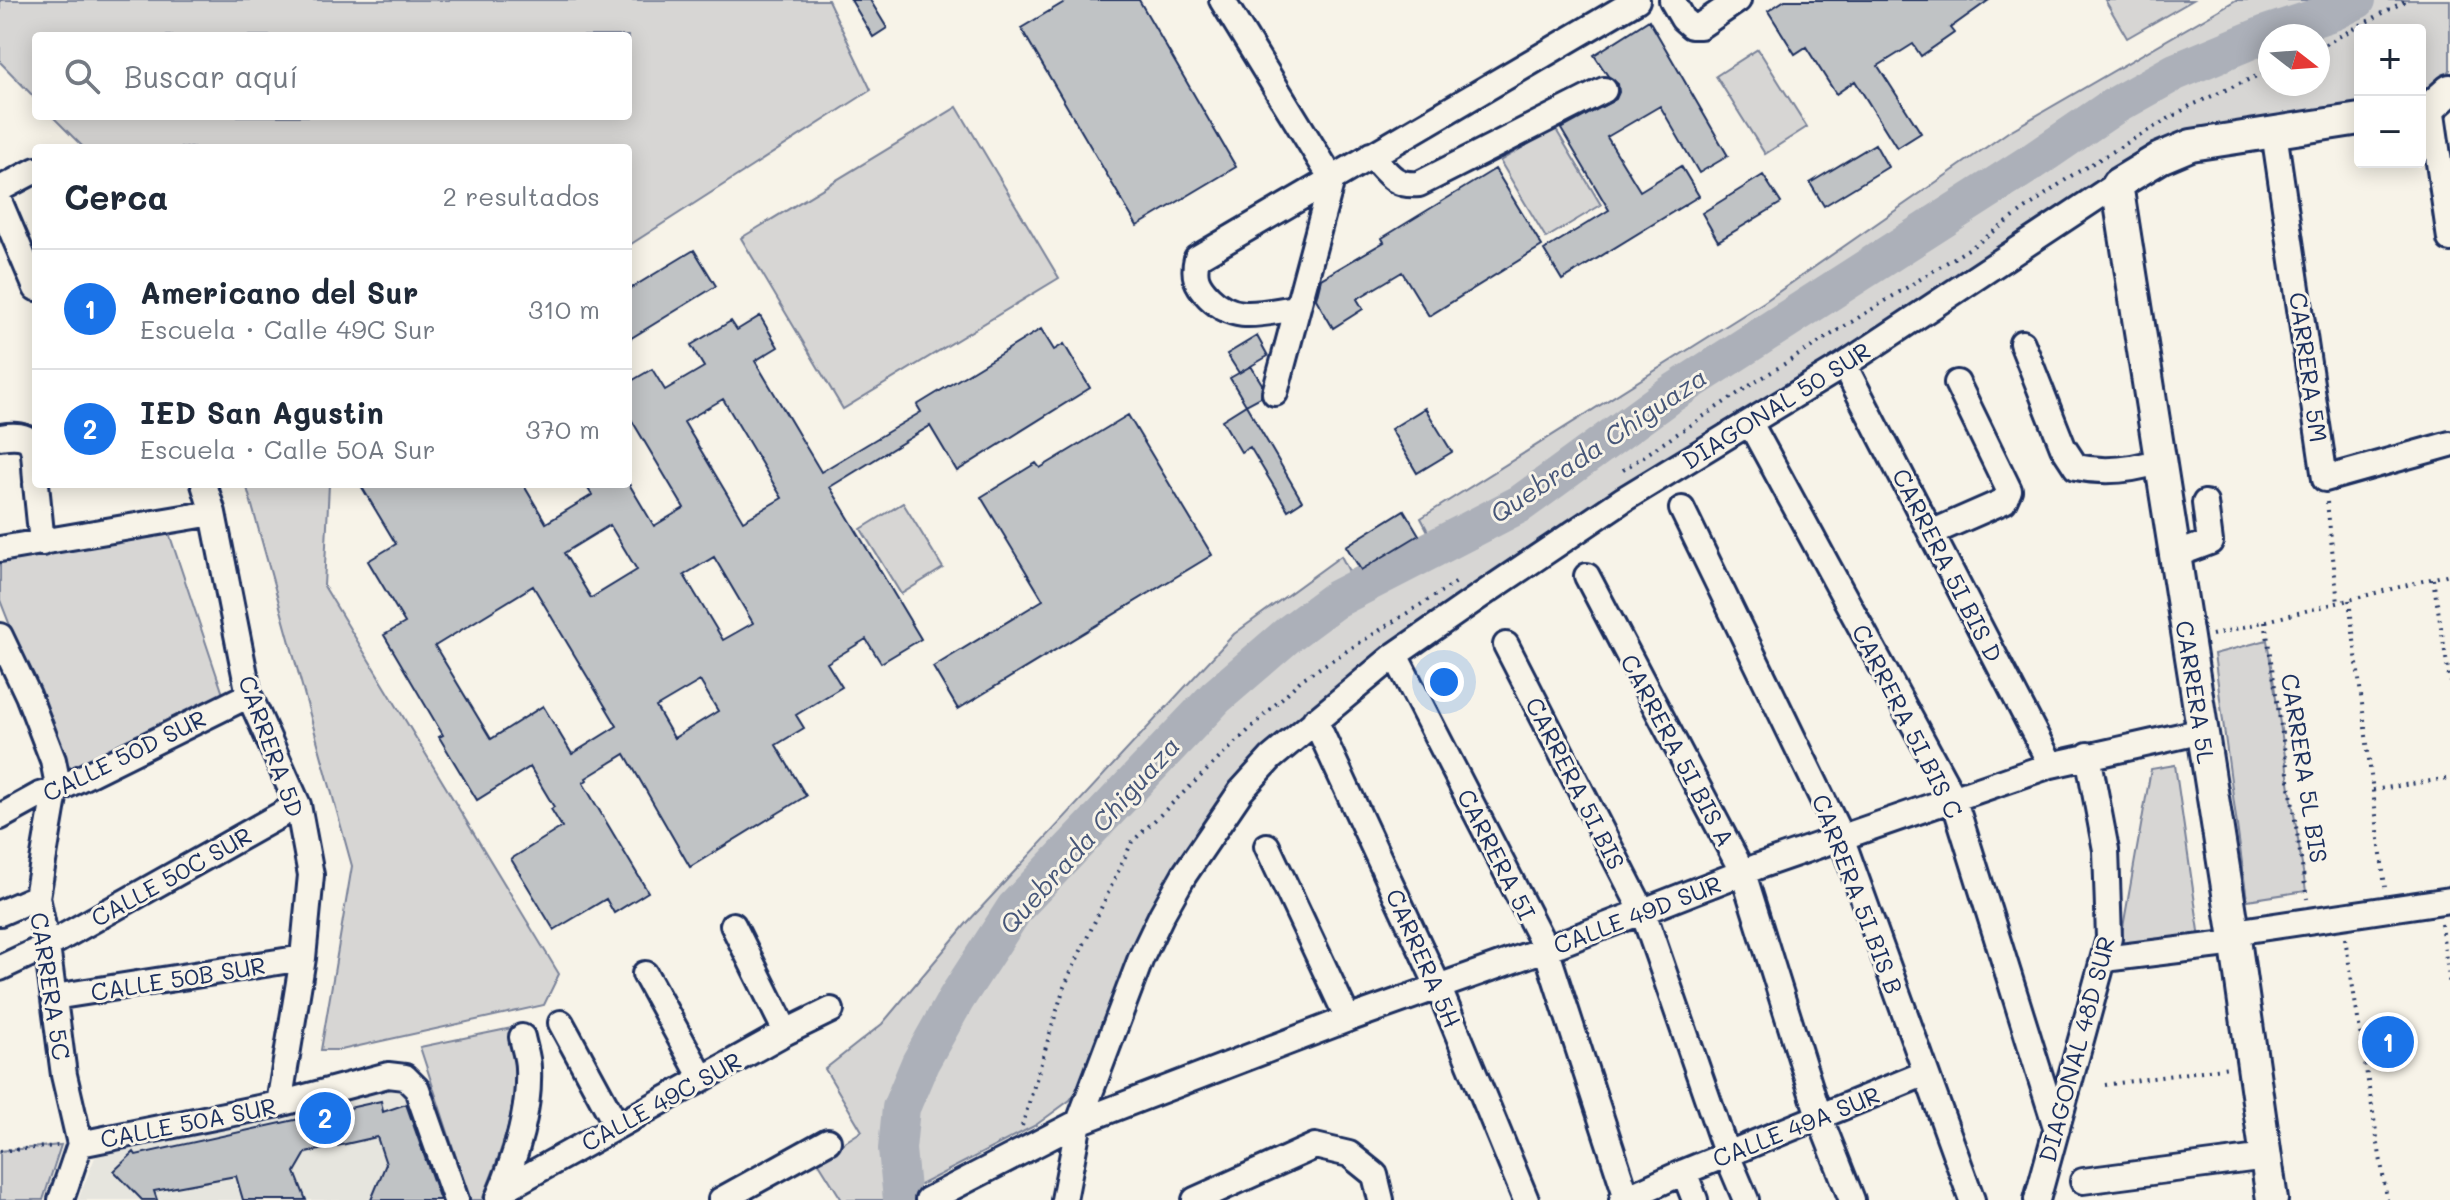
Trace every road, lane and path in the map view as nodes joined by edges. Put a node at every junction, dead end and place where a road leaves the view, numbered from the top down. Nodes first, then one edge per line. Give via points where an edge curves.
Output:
1 (1222, 0) edge
2 (1637, 0) edge
3 (1672, 0) edge
4 (1738, 0) edge
5 (2407, 0) edge
6 (2330, 42) edge
7 (1604, 90) dead end
8 (2434, 102) edge
9 (2354, 120) edge
10 (2274, 132) junction
11 (1371, 155) junction
12 (32, 172) edge
13 (1332, 179) junction
14 (2117, 184) junction
15 (0, 189) edge
16 (0, 203) edge
17 (2450, 239) edge
18 (32, 279) edge
19 (1297, 308) junction
20 (2022, 343) dead end
21 (1844, 365) junction
22 (1957, 383) dead end
23 (1275, 393) dead end
24 (1750, 423) junction
25 (10, 436) edge
26 (2450, 444) edge
27 (32, 447) edge
28 (2160, 461) junction
29 (2325, 479) junction
30 (37, 488) edge
31 (205, 488) edge
32 (2205, 503) dead end
33 (1682, 509) dead end
34 (213, 513) junction
35 (1931, 533) junction
36 (42, 543) junction
37 (0, 549) edge
38 (2175, 555) junction
39 (2450, 574) edge
40 (1587, 576) dead end
41 (2433, 579) junction
42 (2349, 600) junction
43 (2338, 603) junction
44 (2265, 621) junction
45 (1, 639) edge
46 (2188, 641) junction
47 (1506, 645) dead end
48 (1395, 655) junction
49 (2450, 682) edge
50 (249, 695) junction
51 (1315, 720) junction
52 (2203, 731) junction
53 (2088, 755) junction
54 (2051, 765) junction
55 (2450, 778) edge
56 (57, 790) junction
57 (2373, 790) junction
58 (1953, 797) junction
59 (298, 805) junction
60 (0, 817) edge
61 (1841, 837) junction
62 (1267, 846) dead end
63 (1743, 873) junction
64 (37, 897) junction
65 (2444, 901) edge
66 (2388, 909) junction
67 (1643, 912) junction
68 (0, 913) edge
69 (2341, 917) junction
70 (2311, 921) junction
71 (733, 925) dead end
72 (2235, 938) junction
73 (47, 946) junction
74 (1546, 949) junction
75 (303, 958) junction
76 (2104, 959) junction
77 (0, 968) edge
78 (645, 974) dead end
79 (1438, 986) junction
80 (2450, 986) edge
81 (54, 997) junction
82 (831, 1010) dead end
83 (1348, 1019) junction
84 (561, 1023) dead end
85 (786, 1032) junction
86 (522, 1037) dead end
87 (2229, 1067) dead end
88 (1926, 1073) junction
89 (702, 1078) junction
90 (2105, 1085) dead end
91 (279, 1104) junction
92 (1819, 1116) junction
93 (1079, 1122) junction
94 (617, 1126) junction
95 (2056, 1127) junction
96 (828, 1141) dead end
97 (80, 1144) junction
98 (0, 1151) edge
99 (1727, 1155) junction
100 (2266, 1157) junction
101 (1684, 1172) junction
102 (2083, 1181) dead end
103 (499, 1195) edge
104 (930, 1199) edge
105 (1625, 1199) edge
106 (61, 1200) edge
107 (456, 1200) edge
108 (721, 1200) edge
109 (1064, 1200) edge
110 (1195, 1200) edge
111 (1381, 1200) edge
112 (1526, 1200) edge
113 (1695, 1200) edge
114 (1746, 1200) edge
115 (1852, 1200) edge
116 (1972, 1200) edge
117 (2037, 1200) edge
118 (2272, 1200) edge
119 (2387, 1200) edge

1 - 13 street
2 - 11 street
3 - 4 street via 1691,26 1700,26
5 - 6 path
7 - 11 street via 1419,184 1394,180
8 - 17 street
9 - 10 main road, DIAGONAL 50 SUR
10 - 14 main road, DIAGONAL 50 SUR via 2191,145
10 - 29 street, CARRERA 5M
11 - 13 street
12 - 15 street
13 - 19 street
13 - 19 street via 1197,258 1199,288 1231,314
14 - 21 street, DIAGONAL 50 SUR
14 - 28 main road, CARRERA 5L
16 - 18 street
19 - 23 street
20 - 28 street via 2076,467 2097,471
21 - 24 street, DIAGONAL 50 SUR
21 - 35 street, CARRERA 5I BIS D
22 - 35 street via 2009,490 2004,501
24 - 48 street, DIAGONAL 50 SUR via 1624,499
24 - 58 street, CARRERA 5I BIS C
25 - 27 street via 27,438
26 - 29 street
28 - 38 main road, CARRERA 5L
29 - 43 path
30 - 36 street
31 - 34 street, CARRERA 5D
32 - 38 street via 2210,542
33 - 61 street, CARRERA 5I BIS B
34 - 36 street
34 - 50 street, CARRERA 5D
35 - 54 street, CARRERA 5I BIS D
36 - 37 street
38 - 46 main road, CARRERA 5L
39 - 41 path
40 - 63 street, CARRERA 5I BIS A
41 - 42 path
41 - 49 path
42 - 43 path
42 - 57 path
43 - 44 path
44 - 46 path
44 - 70 path, CARRERA 5L BIS
45 - 56 street, CARRERA 5C via 53,760
46 - 52 main road, CARRERA 5L
47 - 67 street, CARRERA 5I BIS
48 - 51 street, DIAGONAL 50 SUR
48 - 74 street, CARRERA 5I
50 - 56 street, CALLE 50D SUR
50 - 59 street, CARRERA 5D
51 - 79 street, CARRERA 5H
51 - 93 street, DIAGONAL 50 SUR via 1241,791 1184,875 1141,958
52 - 53 street, CALLE 49D SUR
52 - 72 main road, CARRERA 5L
53 - 54 street, CALLE 49D SUR
53 - 76 street, DIAGONAL 48D SUR via 2106,850 2109,938
54 - 58 street, CALLE 49D SUR
55 - 57 path
56 - 60 street, CALLE 50D SUR
56 - 64 street, CARRERA 5C
57 - 66 path
58 - 61 street, CALLE 49D SUR
58 - 95 street, CARRERA 5I BIS C
59 - 73 street, CALLE 50C SUR
59 - 75 street, CARRERA 5D via 311,875
61 - 63 street, CALLE 49D SUR
61 - 88 street, CARRERA 5I BIS B
62 - 83 street
63 - 67 street, CALLE 49D SUR
63 - 92 street, CARRERA 5I BIS A
64 - 68 street
64 - 73 street, CARRERA 5C
65 - 66 street
65 - 80 path
66 - 69 street
67 - 74 street, CALLE 49D SUR
67 - 99 street, CARRERA 5I BIS
69 - 70 street
69 - 119 path
70 - 72 street
71 - 85 street
72 - 76 street
72 - 100 main road, CARRERA 5L
73 - 77 street, CALLE 50C SUR
73 - 81 street, CARRERA 5C
74 - 79 street, CALLE 49D SUR
74 - 105 street, CARRERA 5I
75 - 81 street, CALLE 50B SUR
75 - 91 street, CARRERA 5D
76 - 95 street, DIAGONAL 48D SUR
78 - 89 street
79 - 83 street, CALLE 49D SUR
79 - 112 street, CARRERA 5H
81 - 97 street, CARRERA 5C
82 - 85 street, CALLE 49C SUR
83 - 93 street, CALLE 49D SUR
84 - 94 street
85 - 89 street, CALLE 49C SUR
86 - 103 street via 529,1067 526,1101
87 - 90 path
88 - 92 street, CALLE 49A SUR
88 - 116 street, CARRERA 5I BIS B
89 - 94 street, CALLE 49C SUR
91 - 97 street, CALLE 50A SUR
91 - 107 street, CALLE 50A SUR via 388,1075 405,1077 417,1089
92 - 99 street, CALLE 49A SUR
92 - 115 street, CARRERA 5I BIS A
93 - 104 street, CALLE 49D SUR
93 - 109 street, DIAGONAL 50 SUR
94 - 103 street, CALLE 49C SUR
95 - 117 street, DIAGONAL 48D SUR
96 - 108 street
97 - 98 path, CALLE 50A SUR
97 - 106 street
99 - 101 street, CALLE 49A SUR
99 - 114 street, CARRERA 5I BIS
100 - 102 street
100 - 118 main road, CARRERA 5L
101 - 105 street, CALLE 49A SUR
101 - 113 street
110 - 111 street via 1315,1146 1349,1154 1375,1175

